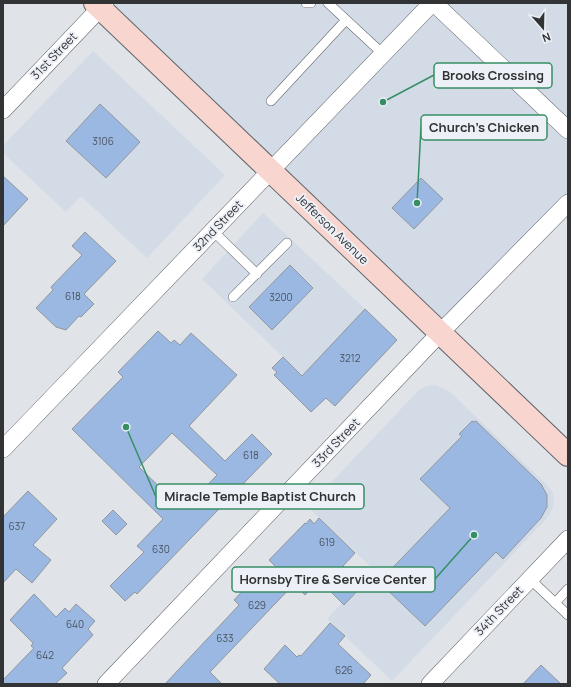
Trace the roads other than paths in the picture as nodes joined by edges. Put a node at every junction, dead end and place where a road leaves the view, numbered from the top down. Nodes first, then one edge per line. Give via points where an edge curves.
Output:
1 (306, 3) edge
2 (311, 3) edge
3 (328, 3) edge
4 (433, 3) edge
5 (100, 5) edge
6 (346, 20) junction
7 (383, 54) junction
8 (271, 101) dead end
9 (3, 110) edge
10 (568, 130) edge
11 (271, 171) junction
12 (568, 204) edge
13 (213, 231) junction
14 (287, 243) dead end
15 (257, 274) junction
16 (233, 298) dead end
17 (440, 333) junction
18 (3, 449) edge
19 (568, 455) edge
20 (568, 539) edge
21 (530, 579) junction
22 (568, 589) edge
23 (555, 603) junction
24 (568, 615) edge
25 (106, 684) edge
26 (430, 684) edge

1 - 2 lane
3 - 6 lane
4 - 7 street, 32nd Street
4 - 10 street
5 - 9 street, 31st Street
5 - 11 main road, Jefferson Avenue
6 - 7 lane
6 - 8 lane
7 - 11 street, 32nd Street
11 - 13 street, 32nd Street
11 - 17 main road, Jefferson Avenue
12 - 17 street, 33rd Street
13 - 15 lane
13 - 18 street, 32nd Street
14 - 15 lane
15 - 16 lane
17 - 19 main road, Jefferson Avenue
17 - 25 street, 33rd Street
20 - 21 street, 34th Street
21 - 23 lane
21 - 26 street, 34th Street
22 - 23 lane
23 - 24 lane

